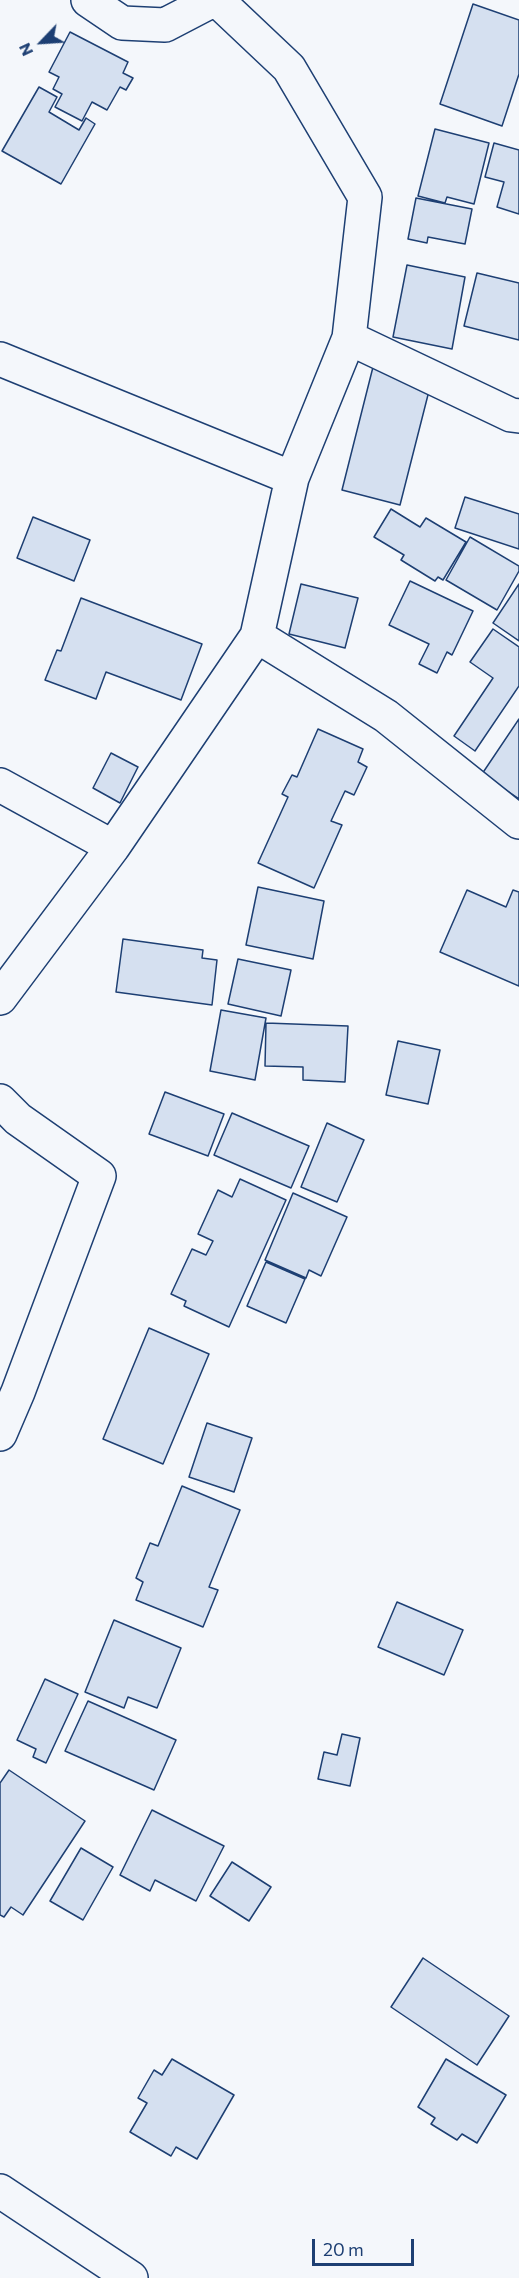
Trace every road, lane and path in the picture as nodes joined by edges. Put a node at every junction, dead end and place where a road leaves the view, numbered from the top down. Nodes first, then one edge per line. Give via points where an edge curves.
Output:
1 (88, 0) edge
2 (215, 0) edge
3 (349, 338) junction
4 (0, 359) edge
5 (519, 416) edge
6 (292, 478) junction
7 (257, 636) junction
8 (0, 785) edge
9 (519, 822) edge
10 (112, 847) junction
11 (0, 998) edge
12 (0, 1101) edge
13 (0, 1434) edge
14 (0, 2191) edge
15 (132, 2278) edge

1 - 2 street via 122,23 165,25
2 - 3 street via 289,68 365,197
3 - 5 street
3 - 6 street
4 - 6 street
6 - 7 street
7 - 9 street via 386,716
7 - 10 street
8 - 10 street
10 - 11 street
12 - 13 street via 18,1119 99,1176
14 - 15 street

